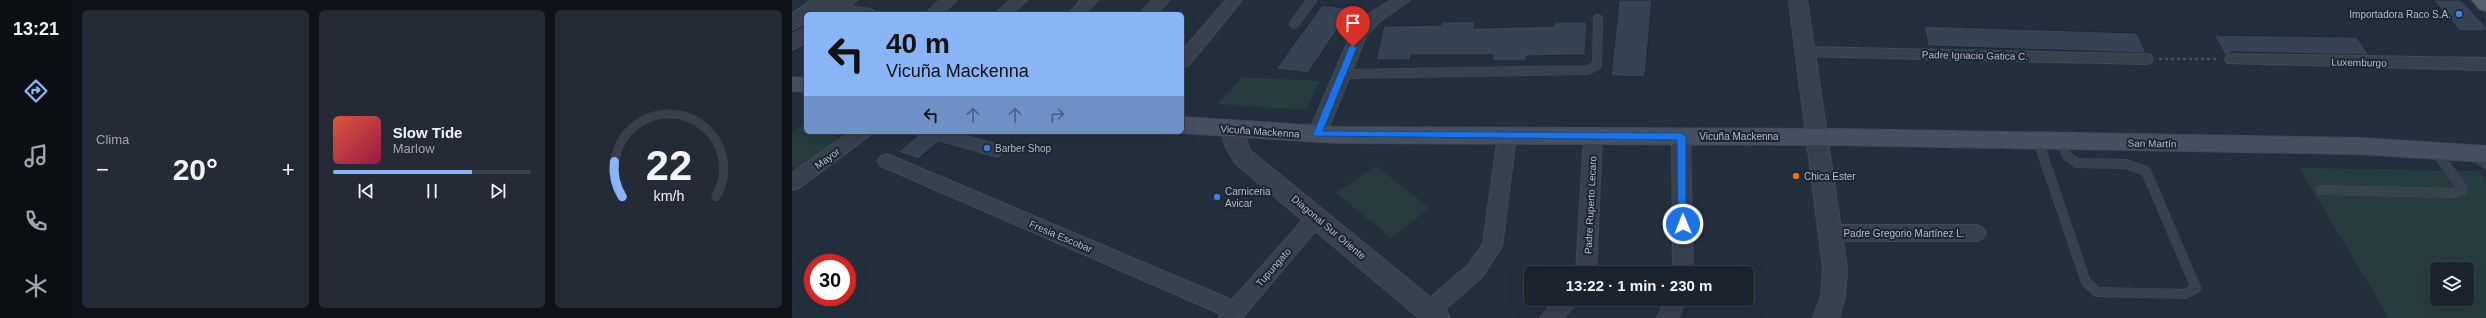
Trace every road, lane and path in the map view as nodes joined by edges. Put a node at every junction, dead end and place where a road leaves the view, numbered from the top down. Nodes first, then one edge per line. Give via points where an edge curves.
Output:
1 (949, 0) edge
2 (1019, 0) edge
3 (1090, 0) edge
4 (1161, 0) edge
5 (1234, 0) edge
6 (1312, 0) edge
7 (1402, 0) edge
8 (1798, 0) edge
9 (2481, 0) edge
10 (2486, 5) edge
11 (834, 6) edge
12 (820, 12) edge
13 (862, 12) edge
14 (935, 12) edge
15 (1005, 12) edge
16 (1078, 12) edge
17 (1150, 12) edge
18 (804, 19) edge
19 (1598, 19) dead end
20 (792, 24) edge
21 (1294, 24) dead end
22 (804, 35) edge
23 (792, 44) edge
24 (1189, 45) edge
25 (1806, 52) junction
26 (1184, 57) edge
27 (2145, 59) joint
28 (2233, 59) joint
29 (2486, 64) edge
30 (1342, 74) junction
31 (792, 84) edge
32 (804, 85) edge
33 (1184, 125) edge
34 (1234, 130) junction
35 (860, 134) edge
36 (1317, 134) junction
37 (1507, 136) junction
38 (1593, 136) junction
39 (1681, 136) junction
40 (1817, 137) junction
41 (2038, 141) junction
42 (2061, 141) junction
43 (2435, 151) junction
44 (2481, 157) edge
45 (887, 161) dead end
46 (793, 181) edge
47 (2321, 190) dead end
48 (1316, 217) junction
49 (1831, 233) junction
50 (1976, 233) dead end
51 (1586, 266) edge
52 (1683, 266) edge
53 (1562, 306) edge
54 (1673, 306) edge
55 (1232, 314) edge
56 (1433, 314) edge
57 (1550, 318) edge
58 (1667, 318) edge
59 (1826, 318) edge

1 - 14 street
2 - 15 street
3 - 16 street
4 - 17 street
5 - 24 street
6 - 21 lane
7 - 30 street via 1374,18 1360,32
8 - 25 street
9 - 10 main road
11 - 12 street
11 - 13 street
18 - 20 street
19 - 30 lane via 1597,65 1588,70
22 - 23 street
24 - 26 street
25 - 27 street, Padre Ignacio Gatica C.
25 - 40 street
27 - 28 path
28 - 29 street, Luxemburgo
30 - 36 street
31 - 32 main road
33 - 34 main road, Vicuña Mackenna
34 - 36 main road, Vicuña Mackenna
34 - 48 street, Diagonal Sur Oriente via 1233,138 1239,152
35 - 46 street, Mayor
36 - 37 main road, Vicuña Mackenna
37 - 38 main road, Vicuña Mackenna
37 - 56 street via 1494,238 1490,250 1475,272
38 - 39 main road, Vicuña Mackenna
38 - 51 street, Padre Ruperto Lecaro
39 - 40 main road, Vicuña Mackenna
39 - 52 street
40 - 41 main road, San Martín
40 - 49 street
41 - 42 main road, San Martín
41 - 42 lane via 2086,282 2091,288 2097,292 2192,292 2196,288 2146,171 2126,164 2077,163 2067,156
42 - 43 main road, San Martín via 2360,146
43 - 44 main road, San Martín
43 - 47 lane via 2462,190 2456,193
45 - 55 street, Fresia Escobar
48 - 55 street, Tupungato
48 - 56 street, Diagonal Sur Oriente
49 - 50 street, Padre Gregorio Martínez L.
49 - 59 street via 1835,282
53 - 57 street
54 - 58 street

